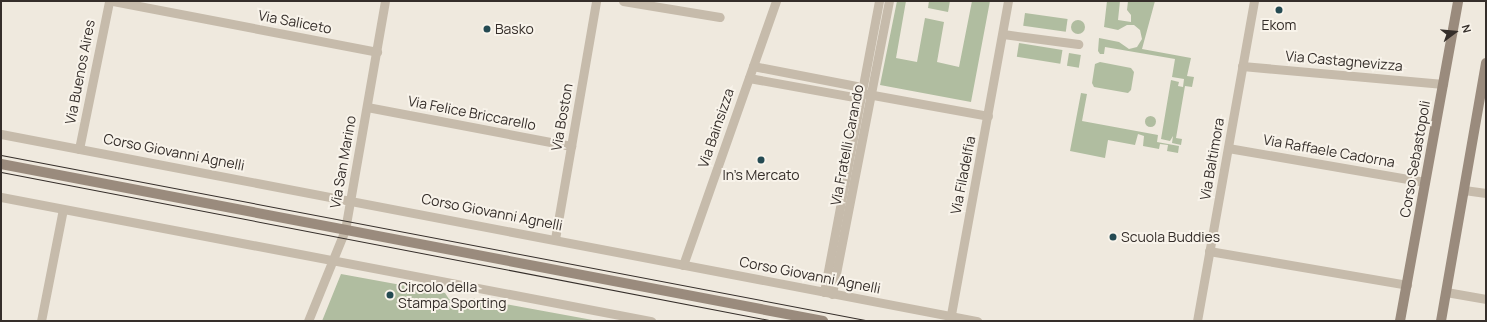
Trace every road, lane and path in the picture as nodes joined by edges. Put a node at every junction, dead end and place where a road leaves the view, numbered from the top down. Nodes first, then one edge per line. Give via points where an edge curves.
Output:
1 (109, 1) edge
2 (113, 1) edge
3 (385, 1) edge
4 (596, 1) edge
5 (623, 1) edge
6 (776, 1) edge
7 (879, 1) edge
8 (889, 1) edge
9 (1008, 1) edge
10 (1254, 1) edge
11 (1458, 1) edge
12 (720, 17) dead end
13 (1003, 34) junction
14 (1078, 44) dead end
15 (377, 52) junction
16 (1486, 63) edge
17 (753, 66) junction
18 (1242, 66) junction
19 (749, 78) junction
20 (1443, 84) junction
21 (1484, 88) edge
22 (862, 93) junction
23 (871, 95) junction
24 (367, 107) junction
25 (988, 116) junction
26 (1, 134) edge
27 (571, 146) junction
28 (1228, 148) junction
29 (79, 149) junction
30 (1, 164) edge
31 (1425, 182) junction
32 (1464, 190) junction
33 (1486, 193) edge
34 (1, 197) edge
35 (351, 200) junction
36 (63, 209) junction
37 (345, 230) junction
38 (555, 239) junction
39 (1209, 251) junction
40 (333, 260) junction
41 (683, 265) junction
42 (1407, 285) junction
43 (1446, 292) junction
44 (828, 293) junction
45 (1486, 299) edge
46 (950, 318) edge
47 (41, 321) edge
48 (308, 321) edge
49 (651, 321) edge
50 (824, 321) edge
51 (977, 321) edge
52 (1197, 321) edge
53 (1400, 321) edge
54 (1441, 321) edge

1 - 29 street, Via Buenos Aires
2 - 15 street, Via Saliceto
3 - 15 street, Via San Marino
4 - 27 street, Via Boston
5 - 12 street
6 - 17 street, Via Bainsizza
7 - 22 street, Via Fratelli Carando
8 - 23 street, Via Fratelli Carando
9 - 13 street, Via Filadelfia
10 - 18 street, Via Baltimora
11 - 20 main road, Corso Sebastopoli
13 - 14 street
13 - 25 street, Via Filadelfia
15 - 24 street, Via San Marino
16 - 21 main road
17 - 19 street, Via Bainsizza
17 - 22 street via 856,86
18 - 20 street, Via Castagnevizza
18 - 28 street, Via Baltimora
19 - 22 street via 854,97
19 - 41 street, Via Bainsizza
20 - 31 main road, Corso Sebastopoli
21 - 32 main road
22 - 23 street
22 - 44 street, Via Fratelli Carando
23 - 25 street
23 - 44 street, Via Fratelli Carando
24 - 27 street, Via Felice Briccarello
24 - 35 street, Via San Marino
25 - 46 street, Via Filadelfia
26 - 29 street, Corso Giovanni Agnelli
27 - 38 street, Via Boston
28 - 31 street, Via Raffaele Cadorna
28 - 39 street, Via Baltimora
29 - 35 street, Corso Giovanni Agnelli
30 - 37 main road
31 - 42 main road, Corso Sebastopoli
32 - 33 street
32 - 43 main road
34 - 36 street
35 - 37 street, Via San Marino
35 - 38 street, Corso Giovanni Agnelli
36 - 40 street
36 - 47 street
37 - 40 street, Via San Marino
37 - 50 main road
38 - 41 street, Corso Giovanni Agnelli
39 - 42 street
39 - 52 street, Via Baltimora
40 - 48 street, Via San Marino
40 - 49 street
41 - 44 street, Corso Giovanni Agnelli
42 - 53 main road, Corso Sebastopoli
43 - 45 street
43 - 54 main road
44 - 46 street, Corso Giovanni Agnelli
46 - 51 street, Corso Giovanni Agnelli

